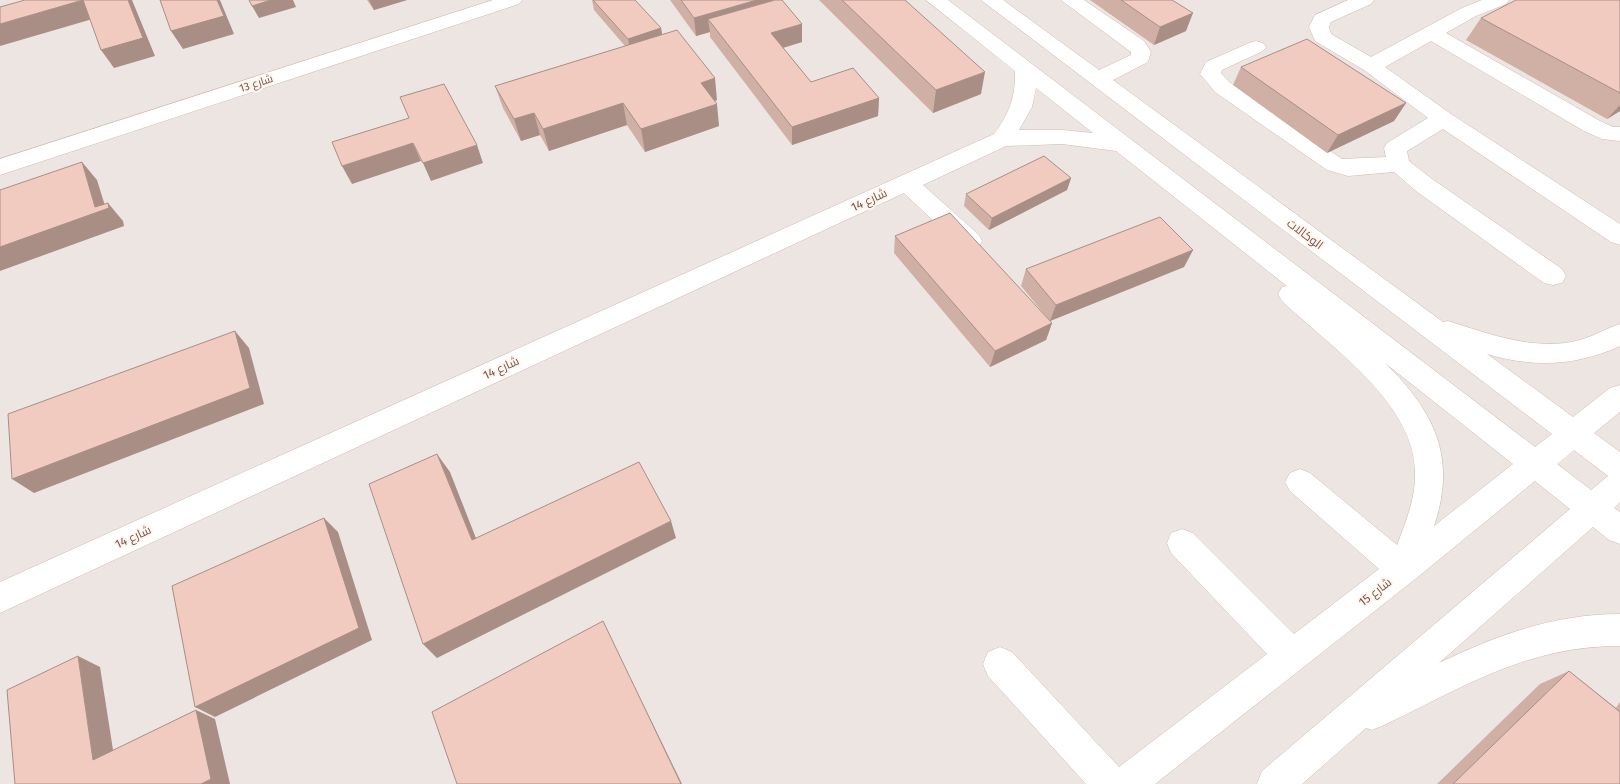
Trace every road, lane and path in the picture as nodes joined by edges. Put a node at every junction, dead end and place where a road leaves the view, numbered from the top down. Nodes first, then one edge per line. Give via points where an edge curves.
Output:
1 (512, 0) edge
2 (936, 0) edge
3 (991, 0) edge
4 (1071, 0) edge
5 (1364, 0) edge
6 (1449, 0) edge
7 (1499, 0) edge
8 (1469, 12) junction
9 (1432, 32) junction
10 (1256, 47) dead end
11 (1370, 66) junction
12 (1025, 70) junction
13 (1098, 79) junction
14 (1444, 119) junction
15 (1620, 134) edge
16 (1002, 139) junction
17 (1122, 145) junction
18 (1399, 164) junction
19 (0, 167) edge
20 (907, 183) junction
21 (1224, 222) junction
22 (1619, 234) edge
23 (986, 256) edge
24 (1553, 276) dead end
25 (1424, 323) junction
26 (1620, 334) edge
27 (1620, 396) edge
28 (1572, 434) junction
29 (1536, 464) junction
30 (1620, 468) edge
31 (1300, 482) dead end
32 (1620, 484) edge
33 (1592, 509) junction
34 (1620, 530) edge
35 (1182, 543) dead end
36 (1403, 570) junction
37 (0, 598) edge
38 (1620, 630) edge
39 (1292, 656) junction
40 (1000, 664) dead end
41 (1341, 728) junction
42 (1110, 784) edge
43 (1126, 784) edge
44 (1275, 784) edge

1 - 19 street, شارع 13
2 - 12 street
3 - 13 street, الوكالات
4 - 13 street via 1137,45 1141,52 1141,58
5 - 11 street via 1322,19 1319,27 1322,37
6 - 8 street
7 - 8 street
8 - 9 street
9 - 11 street
9 - 15 street via 1592,126 1610,134
10 - 18 street via 1213,66 1210,74 1222,87 1334,165 1348,168
11 - 14 street
12 - 16 street, شارع 14 via 1024,104
12 - 17 street
13 - 25 street, الوكالات
14 - 18 street via 1395,148
14 - 22 street
16 - 17 street, شارع 14 via 1059,135
16 - 20 street, شارع 14
17 - 21 street
18 - 24 street
20 - 23 street
20 - 37 street, شارع 14
21 - 29 street
21 - 36 street via 1258,262 1381,376 1408,409 1425,441 1430,471 1426,496
25 - 26 street via 1507,350 1546,354 1578,350
25 - 28 street, الوكالات
27 - 28 street, شارع 15
28 - 29 street, شارع 15
28 - 30 street, الوكالات
29 - 33 street
29 - 36 street, شارع 15
31 - 36 street
32 - 33 street
33 - 34 street
33 - 41 street
35 - 39 street
36 - 39 street, شارع 15
38 - 41 street via 1557,634 1508,648
39 - 43 street, شارع 15
40 - 42 street
41 - 44 street

